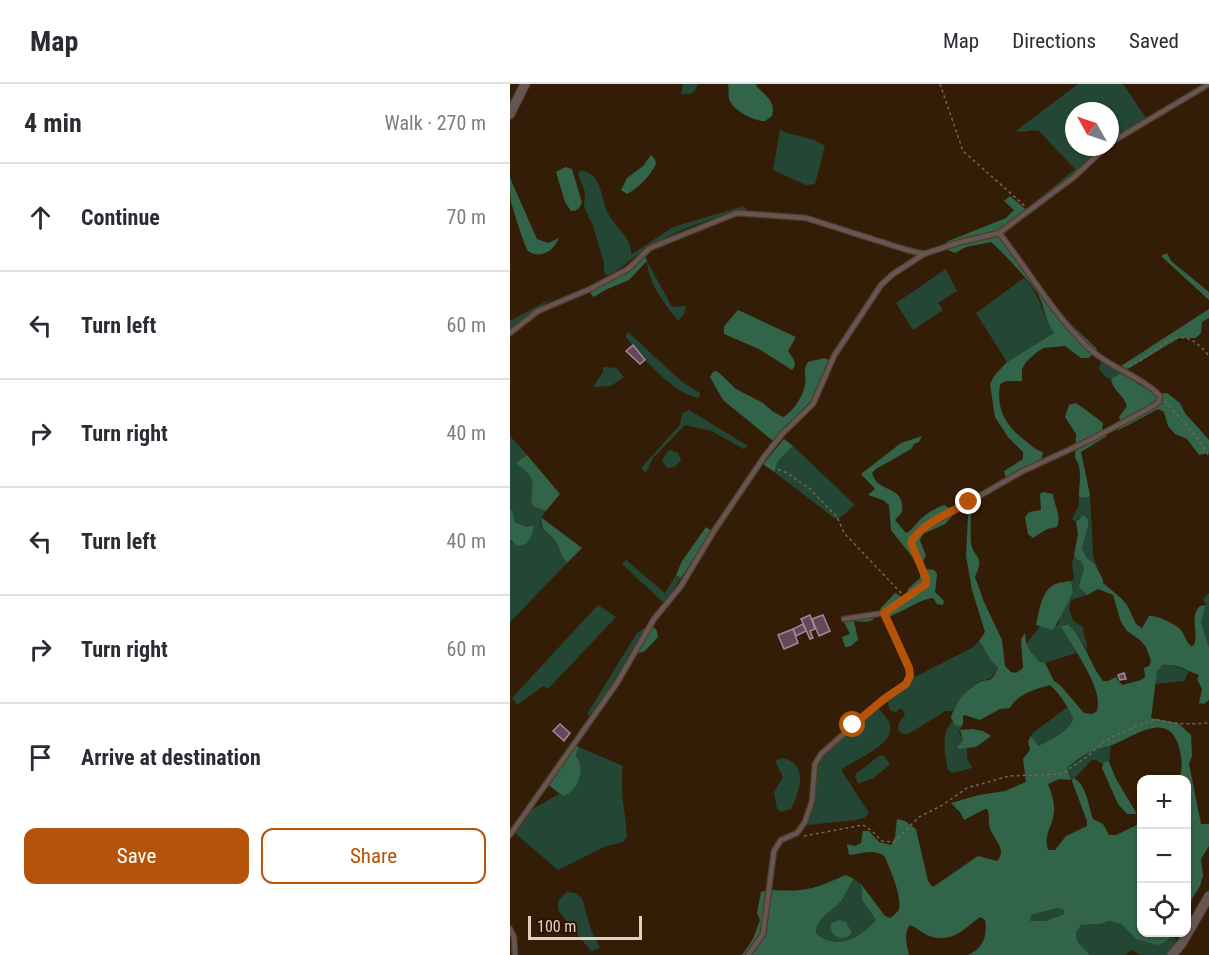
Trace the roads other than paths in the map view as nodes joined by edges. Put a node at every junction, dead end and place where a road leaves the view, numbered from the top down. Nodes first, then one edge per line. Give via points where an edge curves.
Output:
1 (525, 84) edge
2 (1209, 84) edge
3 (510, 114) edge
4 (1119, 139) edge
5 (1096, 156) edge
6 (999, 233) junction
7 (924, 254) junction
8 (510, 333) edge
9 (884, 613) junction
10 (844, 619) dead end
11 (510, 835) edge
12 (1209, 896) edge
13 (510, 929) edge
14 (515, 955) edge
15 (748, 955) edge
16 (1172, 955) edge

1 - 3 street
2 - 4 lane
5 - 6 lane
6 - 7 lane
6 - 9 lane via 1068,327 1093,351 1154,388 1159,402 1021,472 917,532 911,543 926,584
7 - 8 lane via 806,218 737,213 650,248 628,269 538,310
7 - 11 lane via 881,285 834,356 813,404 761,462 681,586 654,619 612,691
9 - 10 lane
9 - 15 lane via 910,676 899,691 878,704 821,754 815,764 812,801 805,822 797,833 781,840 774,852 763,934
12 - 16 street
13 - 14 lane

